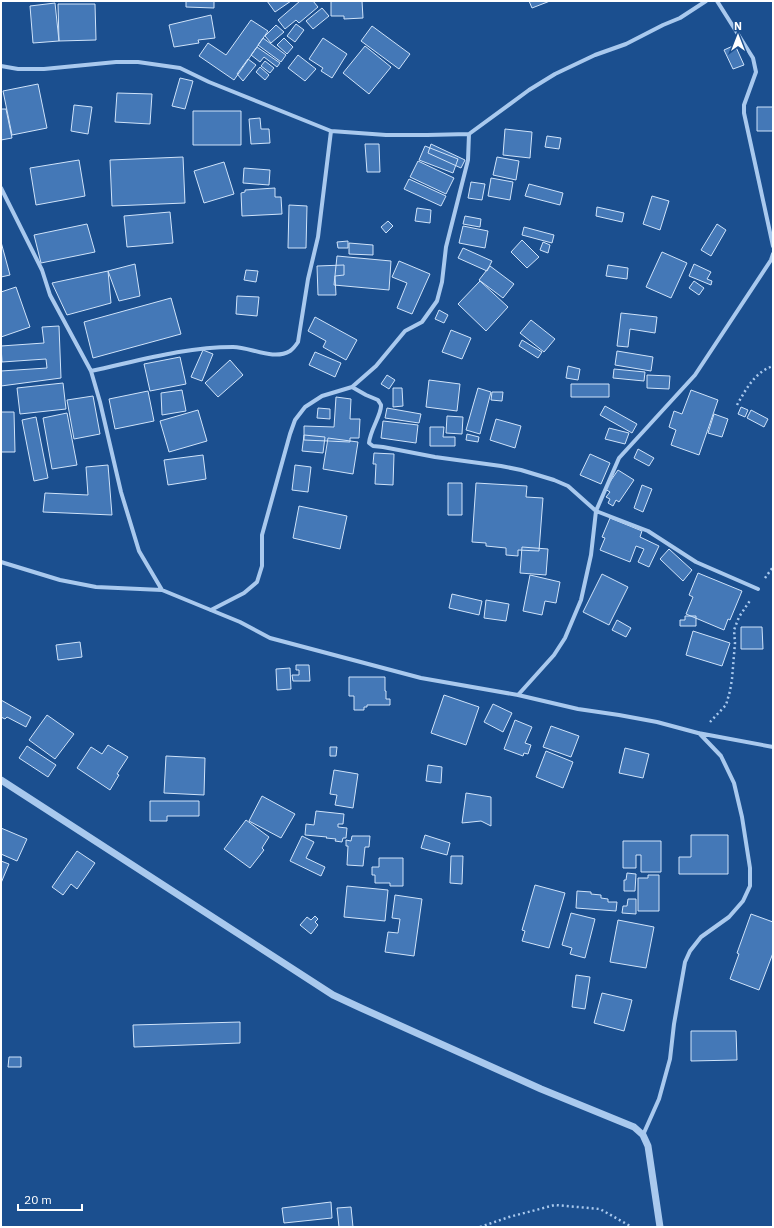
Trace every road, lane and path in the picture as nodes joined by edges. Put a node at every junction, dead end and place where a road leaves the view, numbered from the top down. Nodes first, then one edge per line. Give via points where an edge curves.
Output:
1 (706, 1) edge
2 (717, 1) edge
3 (1, 66) edge
4 (331, 131) junction
5 (469, 134) junction
6 (1, 188) edge
7 (773, 246) edge
8 (773, 254) edge
9 (773, 366) edge
10 (91, 371) junction
11 (352, 386) junction
12 (737, 405) dead end
13 (596, 510) junction
14 (1, 562) edge
15 (773, 567) edge
16 (758, 589) junction
17 (162, 590) junction
18 (211, 610) junction
19 (518, 695) junction
20 (698, 732) junction
21 (773, 747) edge
22 (1, 780) edge
23 (643, 1135) junction
24 (480, 1227) edge
25 (632, 1227) edge
26 (660, 1227) edge

1 - 5 street via 680,18 555,74
2 - 7 street via 756,64 756,72 744,105 744,114
3 - 4 street via 44,69 138,62 180,68
4 - 5 street via 400,135
4 - 10 street via 318,237 298,342 290,351 280,354 236,347 187,350
5 - 11 street via 468,160 446,247 437,301 422,322 405,330 376,366
6 - 10 street via 42,270 50,295
8 - 13 street via 695,375 619,458
9 - 12 path via 758,374
10 - 17 street via 120,492 139,551
11 - 13 street via 378,400 381,406 370,436 373,446 528,472 568,486
11 - 18 street via 322,396 305,407 295,420 262,535 262,566 258,582 244,593
13 - 16 street via 648,531 696,562
13 - 19 street via 591,555 581,600 565,638 554,655
14 - 17 street via 60,580 96,587
15 - 16 path
16 - 20 path via 739,617 734,630 732,679 726,705
17 - 18 street
18 - 19 street via 270,638 420,678
19 - 20 street
20 - 21 street
20 - 23 street via 721,756 734,783 750,868 750,886 743,901 729,918 702,937 690,951 685,962 670,1059 659,1099
22 - 23 street via 333,995 541,1089 634,1127
23 - 26 street via 649,1152
24 - 25 path via 555,1205 600,1209

